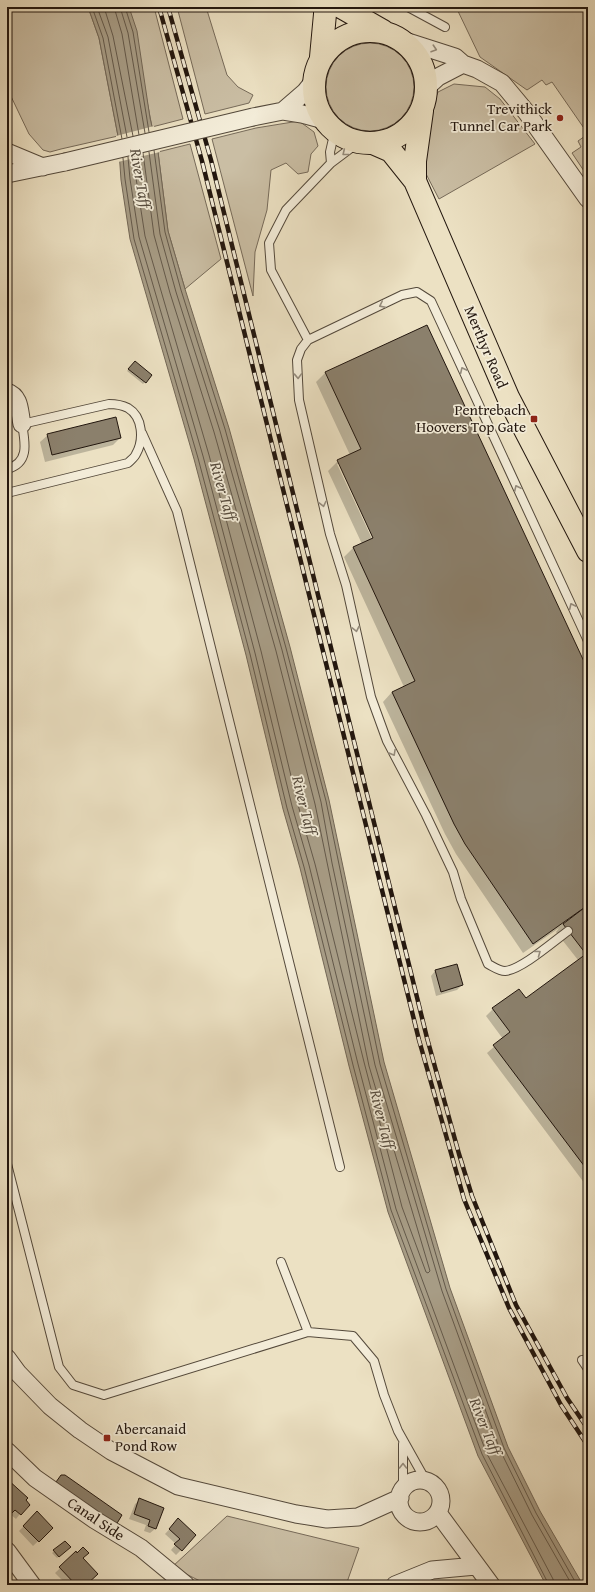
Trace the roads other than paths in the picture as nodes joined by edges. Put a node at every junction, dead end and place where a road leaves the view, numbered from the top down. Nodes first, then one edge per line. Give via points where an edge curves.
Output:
1 (325, 7) edge
2 (340, 7) edge
3 (408, 7) edge
4 (445, 26) dead end
5 (394, 36) junction
6 (321, 56) junction
7 (463, 64) junction
8 (314, 82) junction
9 (424, 98) junction
10 (283, 111) junction
11 (330, 125) junction
12 (367, 143) junction
13 (7, 152) edge
14 (331, 163) junction
15 (43, 167) junction
16 (7, 174) edge
17 (415, 181) junction
18 (588, 199) edge
19 (308, 340) junction
20 (7, 392) edge
21 (22, 424) junction
22 (142, 433) junction
23 (7, 469) edge
24 (7, 494) edge
25 (588, 552) edge
26 (588, 641) edge
27 (568, 931) dead end
28 (7, 1164) edge
29 (340, 1167) dead end
30 (281, 1262) dead end
31 (308, 1332) junction
32 (7, 1358) edge
33 (582, 1360) dead end
34 (588, 1369) edge
35 (403, 1443) junction
36 (7, 1452) edge
37 (426, 1481) junction
38 (402, 1493) junction
39 (438, 1512) junction
40 (7, 1550) edge
41 (476, 1566) junction
42 (32, 1585) edge
43 (186, 1585) edge
44 (395, 1585) edge
45 (491, 1585) edge

1 - 6 main road
2 - 5 main road
3 - 4 lane
5 - 6 main road via 368,30 351,34 337,41
5 -> 7 street via 455,56
5 - 9 main road via 414,52 423,68
6 - 8 main road
7 - 9 street via 438,77
7 - 18 street via 502,83 527,113
8 - 10 street
8 - 11 main road via 314,98 318,109
9 - 12 main road via 416,119 406,129 384,143
9 - 17 main road, Merthyr Road via 415,161
10 - 11 street via 302,114
10 - 15 street, bridge
11 - 12 main road via 345,137
11 - 14 lane
12 -> 14 lane
12 - 17 main road, Merthyr Road via 391,152
13 - 15 street
14 - 19 lane via 286,210 270,243 271,270
15 - 16 street
17 - 25 main road, Merthyr Road via 508,397
26 -> 19 lane via 431,301 417,292 402,295
19 -> 27 lane via 297,360 299,400 330,534 346,585 371,698 387,741 453,872 461,899 488,964 497,970 505,971 518,967
20 - 21 street via 17,398
21 - 22 lane via 109,404 124,407 134,414
21 - 23 lane via 26,447 24,454 16,464
22 - 24 lane via 136,455 128,463
22 - 29 lane via 177,511
28 - 31 lane via 59,1367 73,1385 104,1395
30 - 31 lane
31 - 35 lane via 353,1336 374,1360 384,1395
32 - 38 street via 50,1406 80,1430 111,1451 178,1486 327,1519 358,1517
33 - 34 lane
35 - 37 lane
38 -> 35 lane
36 - 43 street, Canal Side via 35,1478 141,1548
37 - 38 street via 415,1480 408,1484
37 - 39 street via 439,1492 441,1506
38 - 39 street via 399,1503 407,1517 413,1521 427,1521
39 - 41 street
40 - 42 street
41 - 44 street via 432,1570
41 - 45 street

